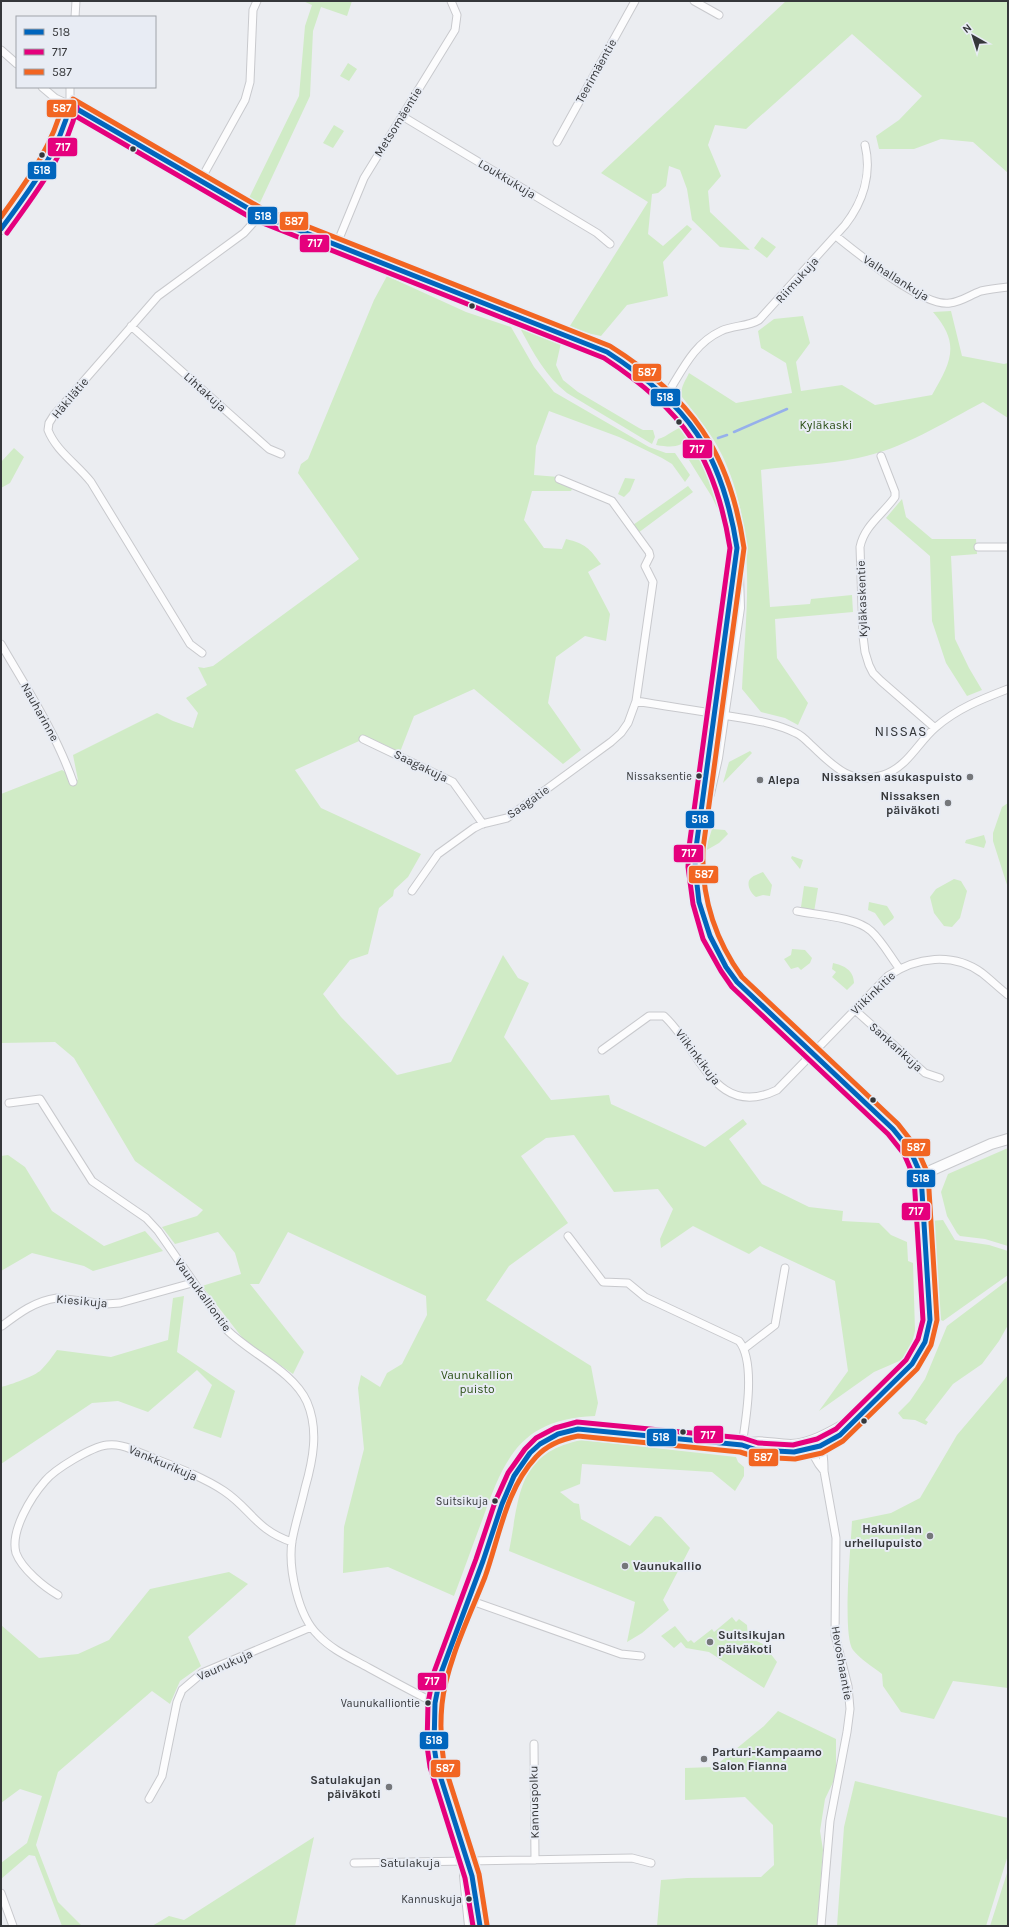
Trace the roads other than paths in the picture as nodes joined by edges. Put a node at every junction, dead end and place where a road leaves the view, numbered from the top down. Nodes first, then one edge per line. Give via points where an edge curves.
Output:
1 (76, 1) edge
2 (257, 1) edge
3 (451, 1) edge
4 (635, 1) edge
5 (694, 1) edge
6 (719, 15) dead end
7 (75, 16) edge
8 (1, 50) edge
9 (16, 63) edge
10 (43, 88) edge
11 (70, 88) edge
12 (70, 105) junction
13 (402, 116) junction
14 (557, 142) dead end
15 (865, 145) dead end
16 (200, 181) junction
17 (258, 214) junction
18 (1, 229) edge
19 (836, 236) junction
20 (610, 244) dead end
21 (336, 246) junction
22 (1008, 287) edge
23 (131, 326) junction
24 (666, 396) junction
25 (281, 454) dead end
26 (881, 456) dead end
27 (559, 479) dead end
28 (978, 547) dead end
29 (1008, 547) edge
30 (737, 548) junction
31 (1, 644) edge
32 (202, 653) dead end
33 (1008, 689) edge
34 (636, 701) junction
35 (713, 713) junction
36 (724, 715) junction
37 (935, 728) junction
38 (363, 739) dead end
39 (73, 782) dead end
40 (483, 824) junction
41 (696, 848) junction
42 (412, 891) dead end
43 (797, 911) dead end
44 (899, 968) junction
45 (1008, 995) edge
46 (855, 1010) junction
47 (602, 1050) dead end
48 (813, 1054) junction
49 (940, 1078) dead end
50 (9, 1103) dead end
51 (1008, 1139) edge
52 (921, 1175) junction
53 (568, 1236) dead end
54 (785, 1268) dead end
55 (192, 1283) junction
56 (2, 1326) edge
57 (745, 1348) junction
58 (742, 1445) junction
59 (815, 1445) junction
60 (292, 1542) junction
61 (58, 1595) dead end
62 (469, 1600) junction
63 (311, 1627) junction
64 (641, 1656) dead end
65 (435, 1703) junction
66 (534, 1744) dead end
67 (148, 1799) dead end
68 (535, 1860) junction
69 (466, 1862) junction
70 (354, 1863) dead end
71 (651, 1863) dead end
72 (1, 1893) edge
73 (13, 1926) edge
74 (470, 1926) edge
75 (480, 1926) edge
76 (821, 1926) edge

1 - 7 street
2 - 16 street via 253,10 250,82 245,100
3 - 13 street, Metsomäentie via 457,15 456,30
4 - 14 street, Teerimäentie
5 - 6 street
8 - 9 street
10 - 12 street via 55,98
11 - 12 street
12 - 16 street
12 - 18 street via 63,130 42,168
13 - 20 street, Loukkukuja via 590,229
13 - 21 street, Metsomäentie via 364,178
15 - 19 street, Riimukuja via 868,166 863,192 854,214
16 - 17 street
17 - 21 street
17 - 23 street, Häkilätie via 244,234 158,296
19 - 22 street, Valhallankuja via 880,271 930,300 940,303 949,304 981,291
19 - 24 street, Riimukuja via 759,320 723,330 699,345
21 - 24 street via 596,347 628,364
23 - 25 street, Lihtakuja via 269,449
23 - 32 street, Häkilätie via 54,415 48,430 57,447 92,482 190,644
24 - 30 street via 691,423 712,458 730,506
26 - 37 street, Kyläkaskentie via 895,497 861,540 865,652 873,673
27 - 34 street, Saagatie via 612,501 649,552 650,556 645,566 653,582
28 - 29 street
30 - 35 street
30 - 36 street via 739,608
31 - 39 street, Nauharinne via 42,714
33 - 37 street via 962,708
34 - 35 street
34 - 40 street, Saagatie via 628,723 611,742 507,818
35 - 36 street
35 - 41 street
36 - 37 street via 785,728 799,734 841,772 856,778 876,776 895,770
36 - 41 street via 717,758
38 - 40 street, Saagakuja via 453,782
40 - 42 street, Saagatie via 438,854
41 - 48 street via 695,873 700,905 705,926 720,957 745,990
43 - 44 street via 850,921 866,927
44 - 45 street, Viikinkitie via 935,958 949,960 970,966 982,973
44 - 46 street, Viikinkitie
46 - 48 street, Viikinkitie
46 - 49 street, Sankarikuja via 925,1073
47 - 48 street, Viikinkikuja via 649,1016 664,1016 720,1087 742,1097 755,1098 777,1090
48 - 52 street via 893,1129 910,1150
50 - 55 street, Vaunukalliontie via 40,1099 92,1181 146,1218 158,1231
51 - 52 street
52 - 59 street via 930,1315 925,1342 905,1373 840,1436
53 - 57 street via 603,1282 628,1283 645,1297 740,1341
54 - 57 street via 774,1325
55 - 56 street, Kiesikuja via 120,1303 106,1304 51,1298 24,1309
55 - 60 street, Vaunukalliontie via 227,1330 290,1379 307,1402 314,1445 312,1464
57 - 58 street via 749,1368
58 - 59 street via 753,1441
58 - 62 street via 591,1429 567,1431 548,1438 530,1453 513,1478
59 - 76 street, Hevoshaantie via 824,1471 836,1538 835,1635 848,1686 850,1709 830,1822
60 - 61 street, Vankkurikuja via 263,1528 232,1497 212,1484 131,1449 107,1445 92,1450 45,1481 30,1501 18,1528 15,1543 20,1560 43,1587
60 - 63 street, Vaunukalliontie via 294,1584
62 - 64 street via 621,1654
62 - 65 street via 441,1672
63 - 65 street, Vaunukalliontie via 337,1650
63 - 67 street, Vaunukuja via 202,1673 182,1690 177,1702 162,1776
65 - 69 street via 434,1740 437,1766
66 - 68 street, Kannuspolku
68 - 69 street
68 - 71 street via 632,1858
69 - 70 street, Satulakuja
69 - 74 street
69 - 75 street via 472,1876
72 - 73 street

